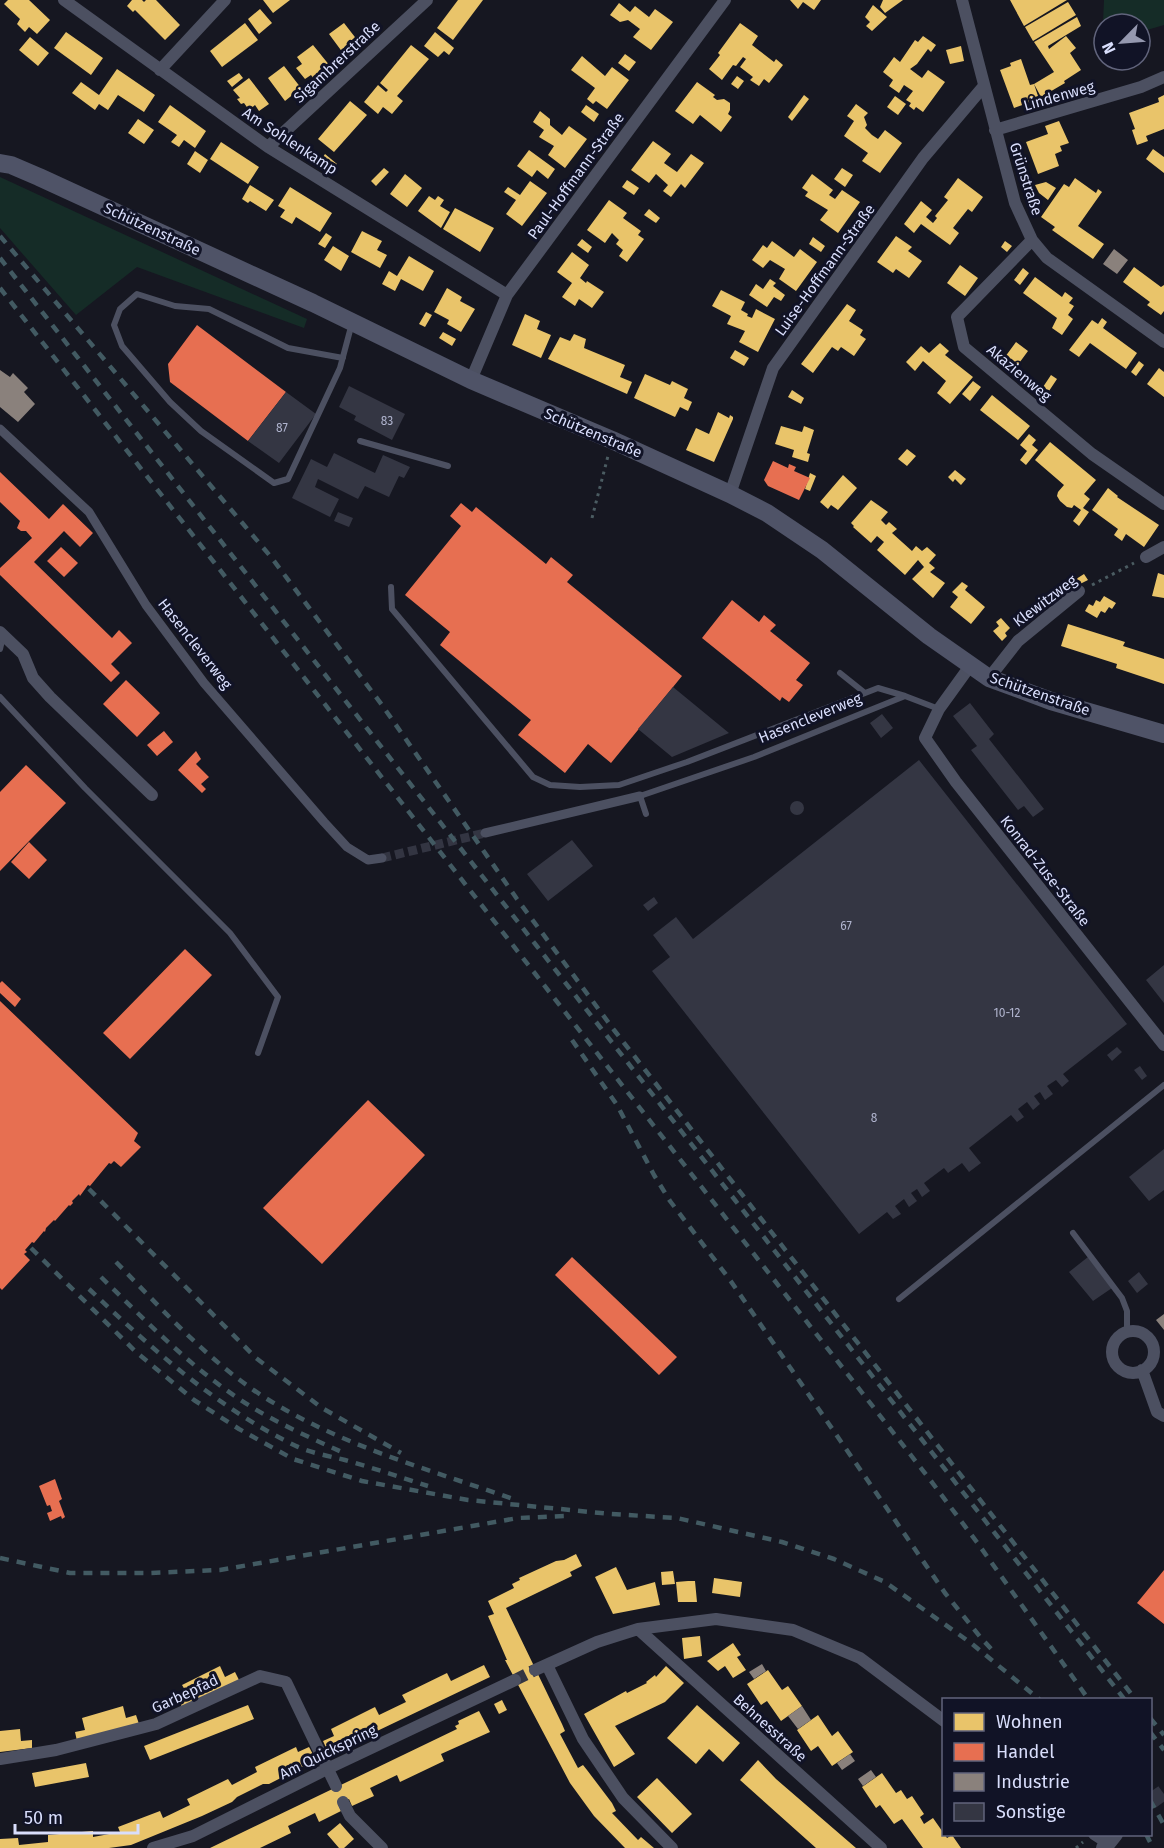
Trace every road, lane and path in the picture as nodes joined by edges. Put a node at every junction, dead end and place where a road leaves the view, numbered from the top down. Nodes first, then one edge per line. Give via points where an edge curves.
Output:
1 (64, 0) edge
2 (225, 0) edge
3 (427, 0) edge
4 (725, 0) edge
5 (962, 0) edge
6 (160, 70) junction
7 (1164, 77) edge
8 (984, 86) junction
9 (995, 130) junction
10 (268, 147) junction
11 (0, 163) edge
12 (1032, 240) junction
13 (507, 295) junction
14 (352, 323) junction
15 (1164, 342) edge
16 (343, 358) junction
17 (471, 380) junction
18 (0, 429) edge
19 (612, 440) junction
20 (360, 441) dead end
21 (448, 466) dead end
22 (730, 494) junction
23 (1164, 504) edge
24 (592, 518) dead end
25 (1164, 547) edge
26 (1146, 557) joint
27 (391, 587) dead end
28 (1079, 591) joint
29 (1, 634) edge
30 (0, 649) edge
31 (970, 666) junction
32 (840, 673) dead end
33 (989, 678) junction
34 (866, 693) junction
35 (904, 696) junction
36 (0, 697) edge
37 (939, 710) junction
38 (1164, 734) edge
39 (152, 795) dead end
40 (640, 796) junction
41 (646, 814) dead end
42 (485, 832) tunnel mouth
43 (382, 858) tunnel mouth
44 (1164, 1045) edge
45 (258, 1053) dead end
46 (1164, 1085) edge
47 (1073, 1233) dead end
48 (899, 1299) dead end
49 (1127, 1332) junction
50 (1142, 1370) junction
51 (1164, 1416) edge
52 (638, 1629) junction
53 (547, 1665) junction
54 (535, 1670) tunnel mouth
55 (515, 1680) tunnel mouth
56 (942, 1720) edge
57 (0, 1759) edge
58 (329, 1768) junction
59 (336, 1786) dead end
60 (343, 1802) dead end
61 (153, 1848) edge
62 (382, 1848) edge
63 (672, 1848) edge
64 (881, 1848) edge

1 - 6 street, Am Sohlenkamp
2 - 6 street
3 - 10 street, Sigambrerstraße
4 - 13 street, Paul-Hoffmann-Straße
5 - 8 street, Grünstraße
6 - 10 street, Am Sohlenkamp
7 - 9 street, Lindenweg
8 - 9 street, Grünstraße
8 - 22 street, Luise-Hoffmann-Straße via 923,158 773,368
9 - 12 street, Grünstraße via 1015,203
10 - 13 street, Am Sohlenkamp
11 - 14 main road, Schützenstraße via 39,177
12 - 15 street, Grünstraße via 1047,258
12 - 23 street, Akazienweg via 957,317 964,347 1092,454
13 - 17 street, Paul-Hoffmann-Straße
14 - 16 lane
14 - 17 main road, Schützenstraße
16 - 16 lane via 288,480 274,483 201,431 170,402 122,346 114,325 120,309 136,294 175,306 209,309 288,348
17 - 19 main road, Schützenstraße
18 - 43 street, Hasencleverweg via 89,512 146,605 198,674 324,822 347,847 368,860
19 - 22 main road, Schützenstraße
19 - 24 path
20 - 21 lane
22 - 31 main road, Schützenstraße via 822,550
25 - 26 street
26 - 28 path, Klewitzweg
27 - 34 lane via 392,609 533,777 550,785 619,785
28 - 33 street, Klewitzweg via 1018,641
29 - 30 lane
29 - 39 street via 23,654 33,678 50,697
31 - 33 main road, Schützenstraße
31 - 37 street
32 - 34 lane
33 - 38 main road, Schützenstraße via 1051,701
34 - 35 lane via 878,688
35 - 37 lane
35 - 40 lane, Hasencleverweg via 754,757
36 - 45 lane via 230,933 278,997
37 - 44 street, Konrad-Zuse-Straße via 925,738
40 - 41 lane
40 - 42 street, Hasencleverweg
46 - 48 lane
47 - 49 lane via 1122,1298 1127,1311
49 - 50 street via 1143,1334 1153,1346 1152,1359
49 - 50 street via 1113,1345 1114,1360 1126,1371
50 - 51 street via 1157,1412
52 - 53 street
52 - 56 street via 716,1619 793,1630 860,1658
52 - 64 street, Behnesstraße
53 - 54 street
53 - 63 street via 583,1739 623,1797
55 - 58 street, Am Quickspring
57 - 58 street, Garbepfad via 56,1750 156,1724 260,1676 286,1682
58 - 59 street
58 - 61 street, Am Quickspring via 193,1836
60 - 62 street via 350,1816

